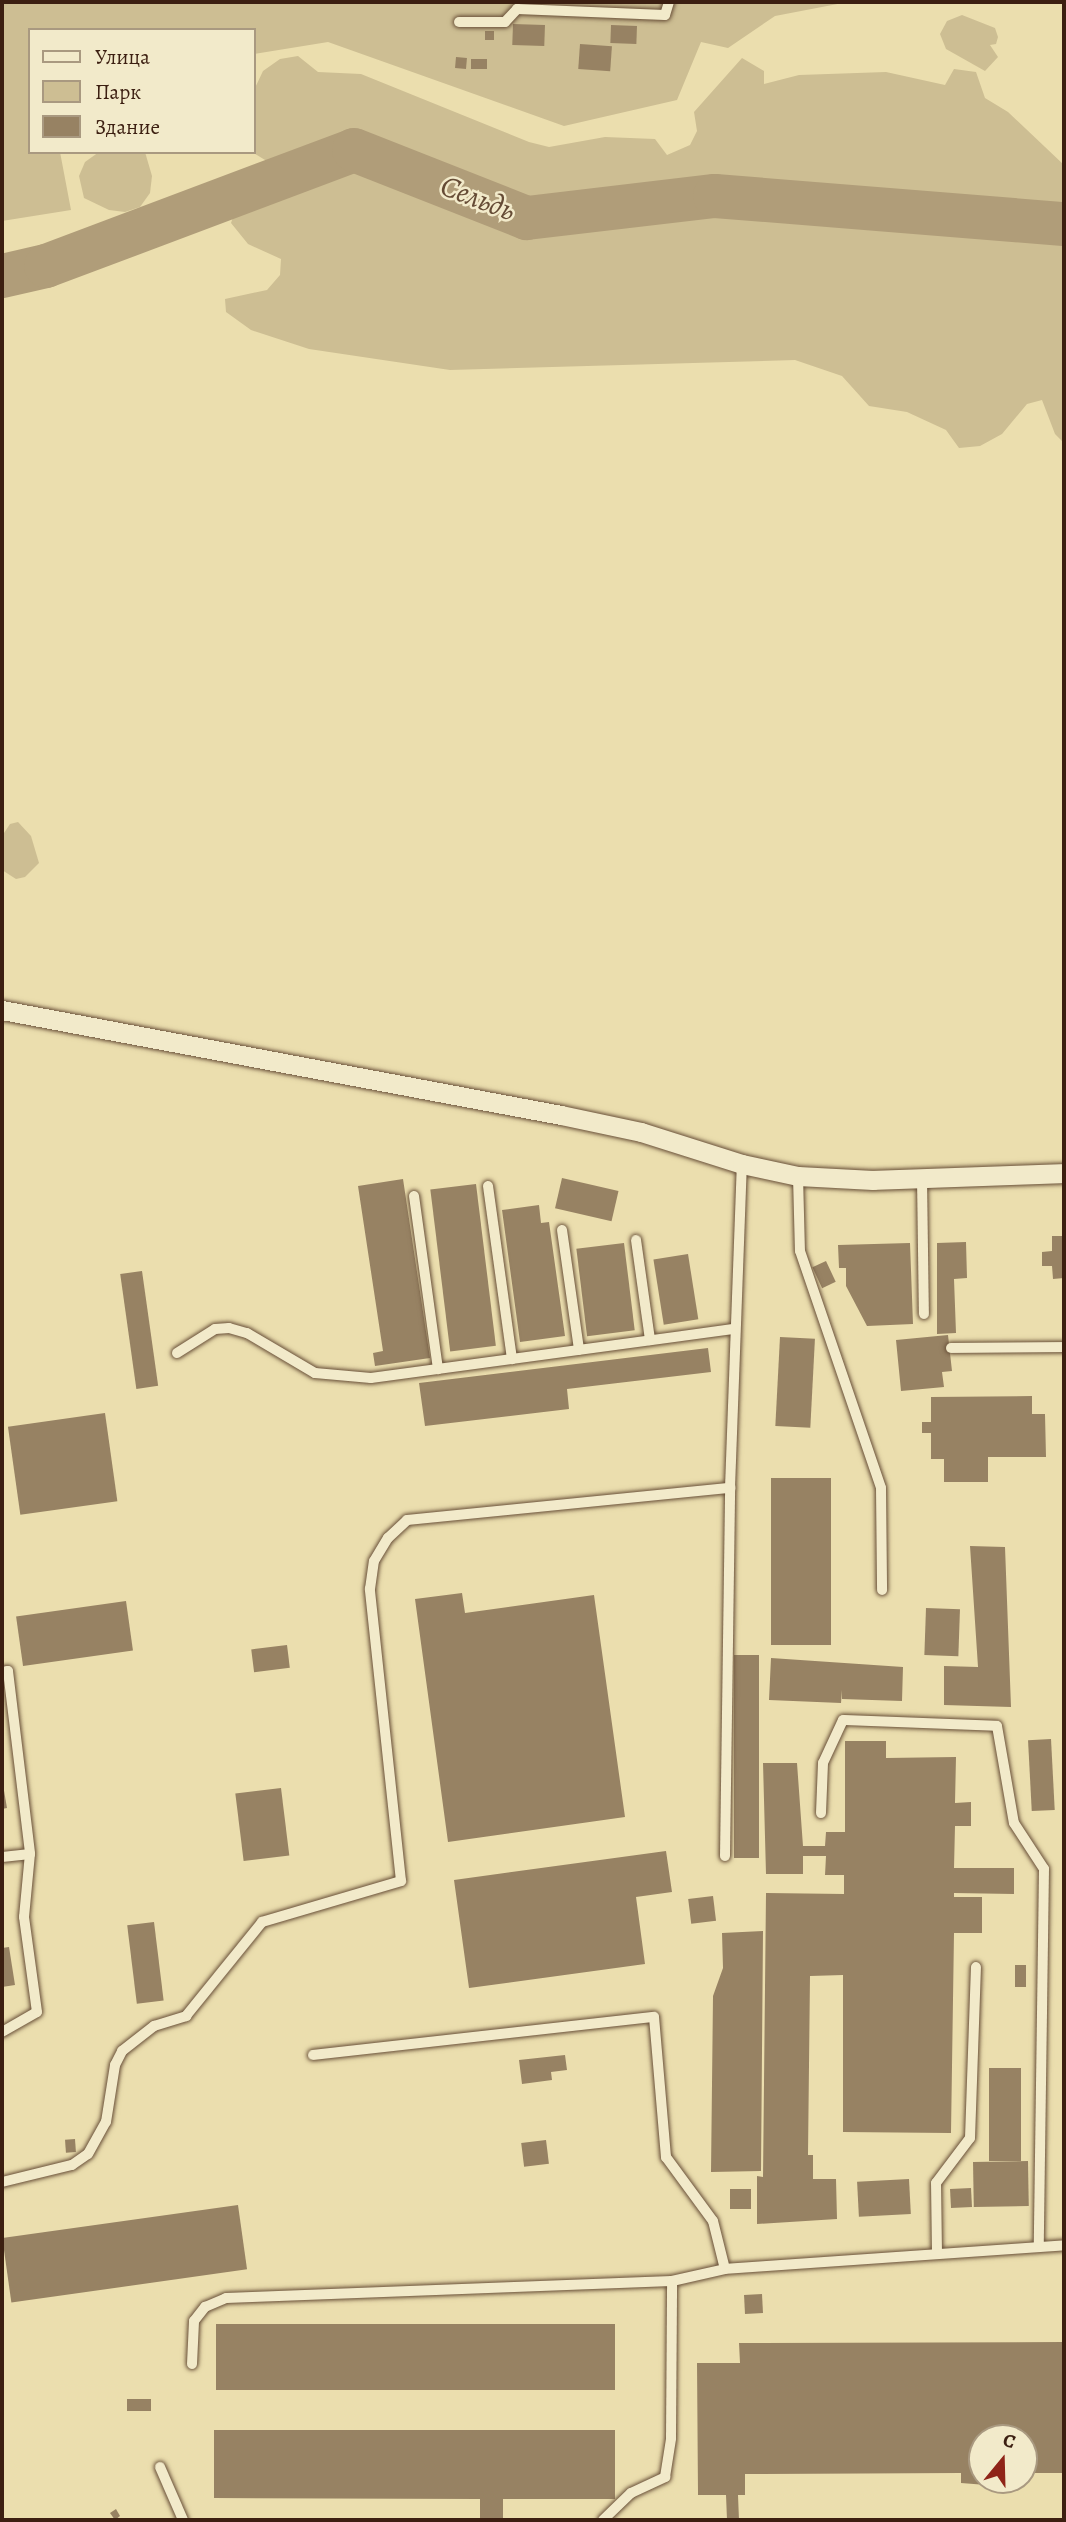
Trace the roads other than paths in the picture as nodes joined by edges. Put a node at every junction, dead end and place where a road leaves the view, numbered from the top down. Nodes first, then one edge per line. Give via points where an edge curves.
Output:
1 (669, 2) edge
2 (459, 22) dead end
3 (2, 1010) edge
4 (741, 1164) junction
5 (1064, 1173) edge
6 (798, 1176) junction
7 (922, 1178) junction
8 (488, 1185) dead end
9 (414, 1196) dead end
10 (562, 1230) dead end
11 (636, 1240) dead end
12 (924, 1314) dead end
13 (735, 1329) junction
14 (650, 1340) junction
15 (1064, 1347) edge
16 (951, 1348) dead end
17 (579, 1350) junction
18 (177, 1353) dead end
19 (512, 1359) junction
20 (438, 1369) junction
21 (730, 1488) junction
22 (882, 1590) dead end
23 (2, 1672) edge
24 (821, 1813) dead end
25 (30, 1854) junction
26 (725, 1856) dead end
27 (2, 1857) edge
28 (976, 1967) dead end
29 (2, 2032) edge
30 (313, 2055) dead end
31 (2, 2182) edge
32 (1039, 2245) junction
33 (1064, 2245) edge
34 (937, 2253) junction
35 (725, 2269) junction
36 (672, 2281) junction
37 (192, 2364) dead end
38 (160, 2468) dead end
39 (183, 2520) edge
40 (603, 2520) edge

1 - 2 lane via 665,15 517,9 505,22
3 - 4 street via 561,1115 641,1132
4 - 6 street
4 - 13 lane
5 - 7 street
6 - 7 street
6 - 22 lane via 800,1251 881,1488
7 - 12 lane
8 - 19 lane
9 - 20 lane
10 - 17 lane
11 - 14 lane
13 - 14 lane
13 - 21 lane
14 - 17 lane
15 - 16 lane
17 - 19 lane
18 - 20 lane via 215,1329 229,1328 247,1332 315,1373 371,1378
19 - 20 lane
21 - 26 lane
21 - 31 lane via 407,1520 388,1538 374,1561 370,1589 401,1881 262,1922 186,2016 154,2026 122,2051 115,2065 106,2122 88,2154 72,2165
23 - 25 lane via 8,1671
24 - 32 lane via 823,1763 843,1720 998,1726 1014,1823 1044,1869
25 - 27 lane
25 - 29 lane via 24,1917 37,2012
28 - 34 lane via 970,2138 936,2183
30 - 35 lane via 654,2017 667,2157 713,2221
32 - 33 lane
32 - 34 lane
34 - 35 lane
35 - 36 lane
36 - 37 lane via 226,2298 205,2307 194,2321
36 - 40 lane via 671,2438 665,2477 631,2493
38 - 39 lane

